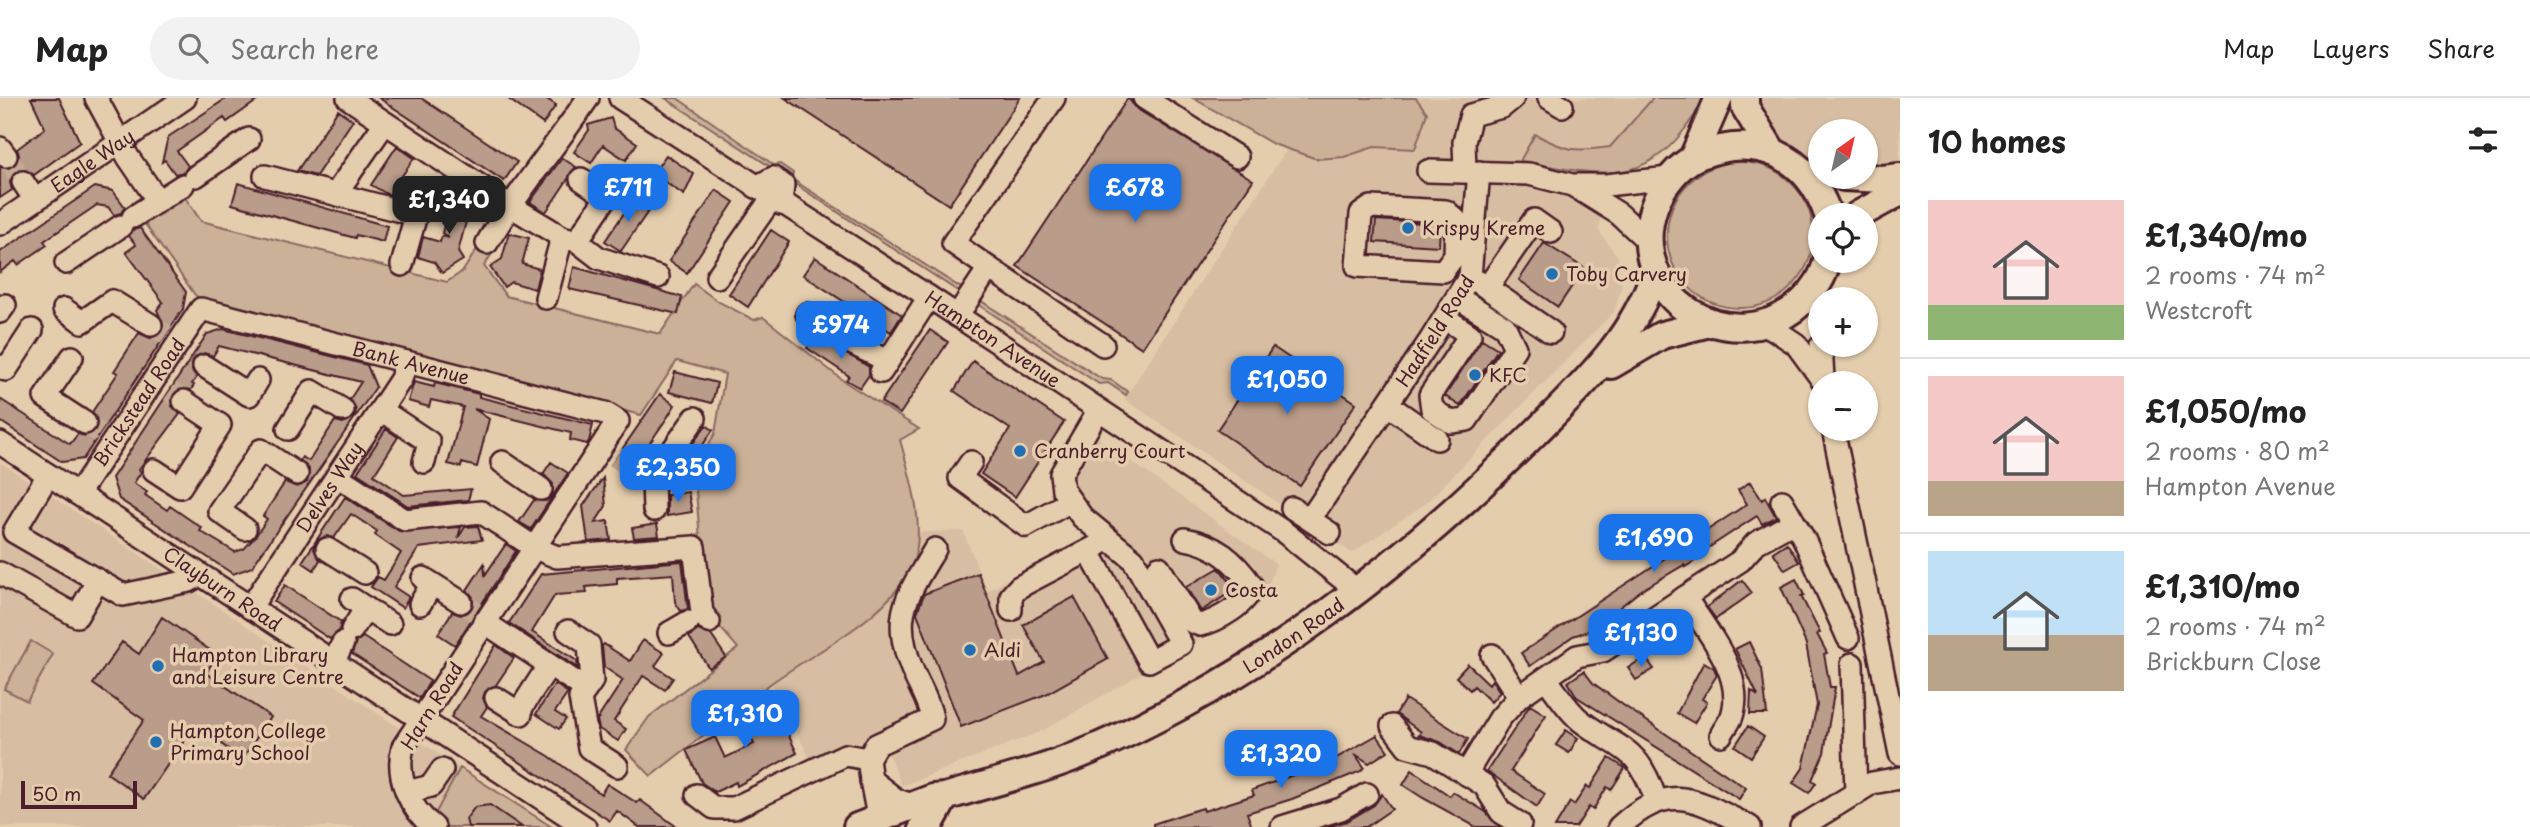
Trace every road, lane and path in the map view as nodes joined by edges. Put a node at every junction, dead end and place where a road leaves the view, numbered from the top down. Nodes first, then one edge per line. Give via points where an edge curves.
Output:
1 (96, 98) edge
2 (185, 98) edge
3 (348, 98) edge
4 (620, 98) edge
5 (1054, 98) edge
6 (1144, 98) edge
7 (1513, 98) edge
8 (1719, 98) edge
9 (1745, 98) edge
10 (578, 106) edge
11 (385, 122) junction
12 (249, 139) dead end
13 (120, 142) junction
14 (1772, 151) junction
15 (1237, 157) dead end
16 (1693, 159) junction
17 (1808, 170) edge
18 (1428, 171) dead end
19 (1472, 172) junction
20 (265, 176) dead end
21 (1900, 177) edge
22 (1669, 178) junction
23 (581, 179) dead end
24 (1878, 179) edge
25 (1572, 185) junction
26 (1900, 192) edge
27 (339, 195) junction
28 (770, 196) junction
29 (158, 201) junction
30 (1878, 204) edge
31 (509, 205) junction
32 (0, 224) edge
33 (1552, 232) dead end
34 (570, 239) junction
35 (1648, 241) junction
36 (487, 243) dead end
37 (66, 262) dead end
38 (402, 265) dead end
39 (1357, 266) joint
40 (989, 268) junction
41 (1655, 272) junction
42 (1822, 273) edge
43 (717, 276) dead end
44 (658, 277) dead end
45 (1479, 282) junction
46 (929, 297) junction
47 (546, 298) dead end
48 (1458, 298) junction
49 (64, 309) dead end
50 (201, 309) joint
51 (807, 314) dead end
52 (957, 316) junction
53 (1445, 318) junction
54 (1710, 323) junction
55 (1766, 324) junction
56 (32, 330) dead end
57 (1551, 332) dead end
58 (1103, 345) dead end
59 (178, 346) junction
60 (72, 357) dead end
61 (406, 362) junction
62 (0, 366) edge
63 (1816, 371) edge
64 (258, 380) dead end
65 (1583, 384) junction
66 (169, 391) junction
67 (1388, 405) junction
68 (1098, 411) junction
69 (362, 416) junction
70 (695, 418) dead end
71 (618, 421) joint
72 (288, 429) dead end
73 (100, 432) junction
74 (1437, 439) dead end
75 (1835, 441) edge
76 (0, 443) edge
77 (617, 458) junction
78 (424, 461) dead end
79 (971, 462) dead end
80 (502, 463) dead end
81 (154, 470) dead end
82 (48, 475) junction
83 (653, 478) junction
84 (317, 481) junction
85 (78, 494) junction
86 (1066, 496) junction
87 (553, 497) junction
88 (1782, 501) dead end
89 (654, 510) dead end
90 (245, 529) dead end
91 (1798, 531) junction
92 (1330, 533) dead end
93 (1185, 539) dead end
94 (1107, 540) junction
95 (314, 541) junction
96 (535, 548) junction
97 (935, 549) dead end
98 (1088, 552) junction
99 (1159, 567) dead end
100 (0, 573) edge
101 (365, 573) dead end
102 (200, 575) junction
103 (97, 580) junction
104 (1359, 592) junction
105 (1685, 597) junction
106 (420, 604) dead end
107 (250, 608) junction
108 (1011, 610) dead end
109 (477, 614) junction
110 (390, 624) dead end
111 (568, 631) dead end
112 (669, 633) dead end
113 (1848, 638) dead end
114 (1492, 655) dead end
115 (333, 663) junction
116 (1852, 664) dead end
117 (549, 665) junction
118 (1546, 679) junction
119 (586, 689) junction
120 (1519, 697) junction
121 (496, 698) dead end
122 (422, 721) junction
123 (1392, 726) dead end
124 (1721, 735) dead end
125 (1900, 754) edge
126 (868, 759) junction
127 (617, 766) dead end
128 (442, 770) dead end
129 (1466, 774) junction
130 (1900, 778) edge
131 (871, 780) junction
132 (407, 792) junction
133 (1367, 794) dead end
134 (1856, 794) junction
135 (697, 795) dead end
136 (1656, 800) junction
137 (918, 816) edge
138 (872, 824) edge
139 (1520, 824) dead end
140 (434, 827) edge
141 (585, 827) edge
142 (1282, 827) edge
143 (1619, 827) edge
144 (1750, 827) edge
145 (1801, 827) edge

1 - 13 street
2 - 13 street, Eagle Way
3 - 11 street
4 - 28 street, Hampton Avenue
5 - 40 street via 953,243
6 - 15 street
7 - 19 street, Hadfield Road via 1502,107 1471,114 1464,142
8 - 16 main road
9 - 14 main road via 1745,107
10 - 31 street via 530,182
11 - 27 street
11 - 31 street
12 - 29 street
13 - 29 street
13 - 32 street, Eagle Way via 29,191
14 - 16 main road via 1718,148
14 - 17 main road
16 - 22 main road
18 - 19 street
19 - 25 street via 1529,174
19 - 45 street, Hadfield Road
20 - 27 street
21 - 24 main road
22 - 25 street
22 - 35 main road via 1650,218
23 - 34 street via 612,188
25 - 35 street via 1619,214
26 - 30 main road
27 - 38 street via 416,215
28 - 43 street
28 - 46 street, Hampton Avenue
29 - 37 street
31 - 34 street
31 - 36 street
33 - 45 street via 1534,220
34 - 44 street via 599,258
34 - 47 street
35 - 41 main road
39 - 39 street via 1361,214 1371,207 1446,211 1456,220 1455,255 1443,271
40 - 52 street
40 - 58 street
41 - 54 main road via 1668,294 1687,312
41 - 65 main road, London Road via 1630,329
42 - 55 main road via 1812,293 1792,312
45 - 48 street, Hadfield Road
45 - 57 street
46 - 51 street via 884,366
46 - 52 street, Hampton Avenue
48 - 53 street, Hadfield Road
48 - 53 street via 1505,327 1515,348 1466,420 1451,422 1432,409 1430,395 1470,335
49 - 59 street via 82,321 113,301
50 - 59 street, Brickstead Road
50 - 61 street, Bank Avenue
52 - 68 street, Hampton Avenue
53 - 67 street, Hadfield Road
54 - 55 main road via 1738,328
54 - 65 main road, London Road via 1662,335
55 - 63 street via 1796,344
56 - 62 street via 6,370
59 - 64 street via 249,395
59 - 66 street, Brickstead Road
60 - 73 street via 46,397
61 - 69 street, Delves Way via 401,379
61 - 71 street, Bank Avenue via 605,413
65 - 104 main road, London Road via 1476,492
66 - 73 street, Brickstead Road
66 - 81 street via 220,425 180,487
67 - 74 street
67 - 92 street, Hadfield Road via 1301,514
68 - 86 street via 1061,474
68 - 104 street, Hampton Avenue via 1284,532
69 - 72 street via 312,391
69 - 78 street via 429,442
69 - 84 street, Delves Way
70 - 83 street
71 - 77 street, Harn Road
73 - 85 street, Brickstead Road
75 - 125 street
76 - 82 street, Clayburn Road
77 - 83 street
77 - 87 street, Harn Road
79 - 86 street via 960,478 1026,526
80 - 87 street
82 - 85 street, Clayburn Road
82 - 103 street via 14,531
83 - 89 street
84 - 90 street via 261,450 219,511
84 - 95 street, Delves Way
84 - 96 street via 405,520 481,512
85 - 102 street, Clayburn Road
86 - 94 street
87 - 96 street, Harn Road
88 - 91 street
91 - 105 street via 1756,543 1740,561
91 - 113 street
93 - 99 street via 1206,543 1240,568 1252,586 1243,602 1200,625 1192,622
94 - 98 street
94 - 98 street via 1133,559 1181,644 1149,661
95 - 101 street
95 - 107 street, Delves Way
96 - 109 street, Harn Road
96 - 112 street via 557,557 694,547 699,618
97 - 126 street via 900,619 905,654 932,719 876,746
98 - 108 street via 1019,587 1011,596
100 - 103 street via 77,616
102 - 103 street via 123,595
102 - 107 street, Clayburn Road
104 - 137 main road, London Road via 1179,708 1089,751 945,797 930,824
105 - 118 street via 1603,651 1577,656
105 - 124 street via 1724,647 1732,679 1732,715
106 - 109 street via 428,581
107 - 115 street, Clayburn Road
109 - 117 street
109 - 122 street, Harn Road
110 - 115 street via 359,603
111 - 119 street via 589,645 592,681
114 - 120 street
115 - 122 street, Clayburn Road
116 - 134 street
117 - 119 street
117 - 121 street via 519,713
118 - 120 street
118 - 136 street via 1578,719 1631,752 1647,774
119 - 127 street via 580,698 589,748
120 - 129 street via 1500,718
122 - 132 street, Harn Road via 401,755
122 - 141 street, Clayburn Road
123 - 129 street via 1407,746 1433,753
126 - 131 street
126 - 135 street via 845,755 734,808 714,808
128 - 132 street via 432,786
129 - 139 street via 1484,785 1501,812
130 - 134 street via 1872,783
131 - 137 street
131 - 138 street
132 - 140 street, Harn Road via 417,813
133 - 142 street via 1341,808
134 - 145 street
136 - 143 street
136 - 144 street via 1698,802
137 - 138 main road

